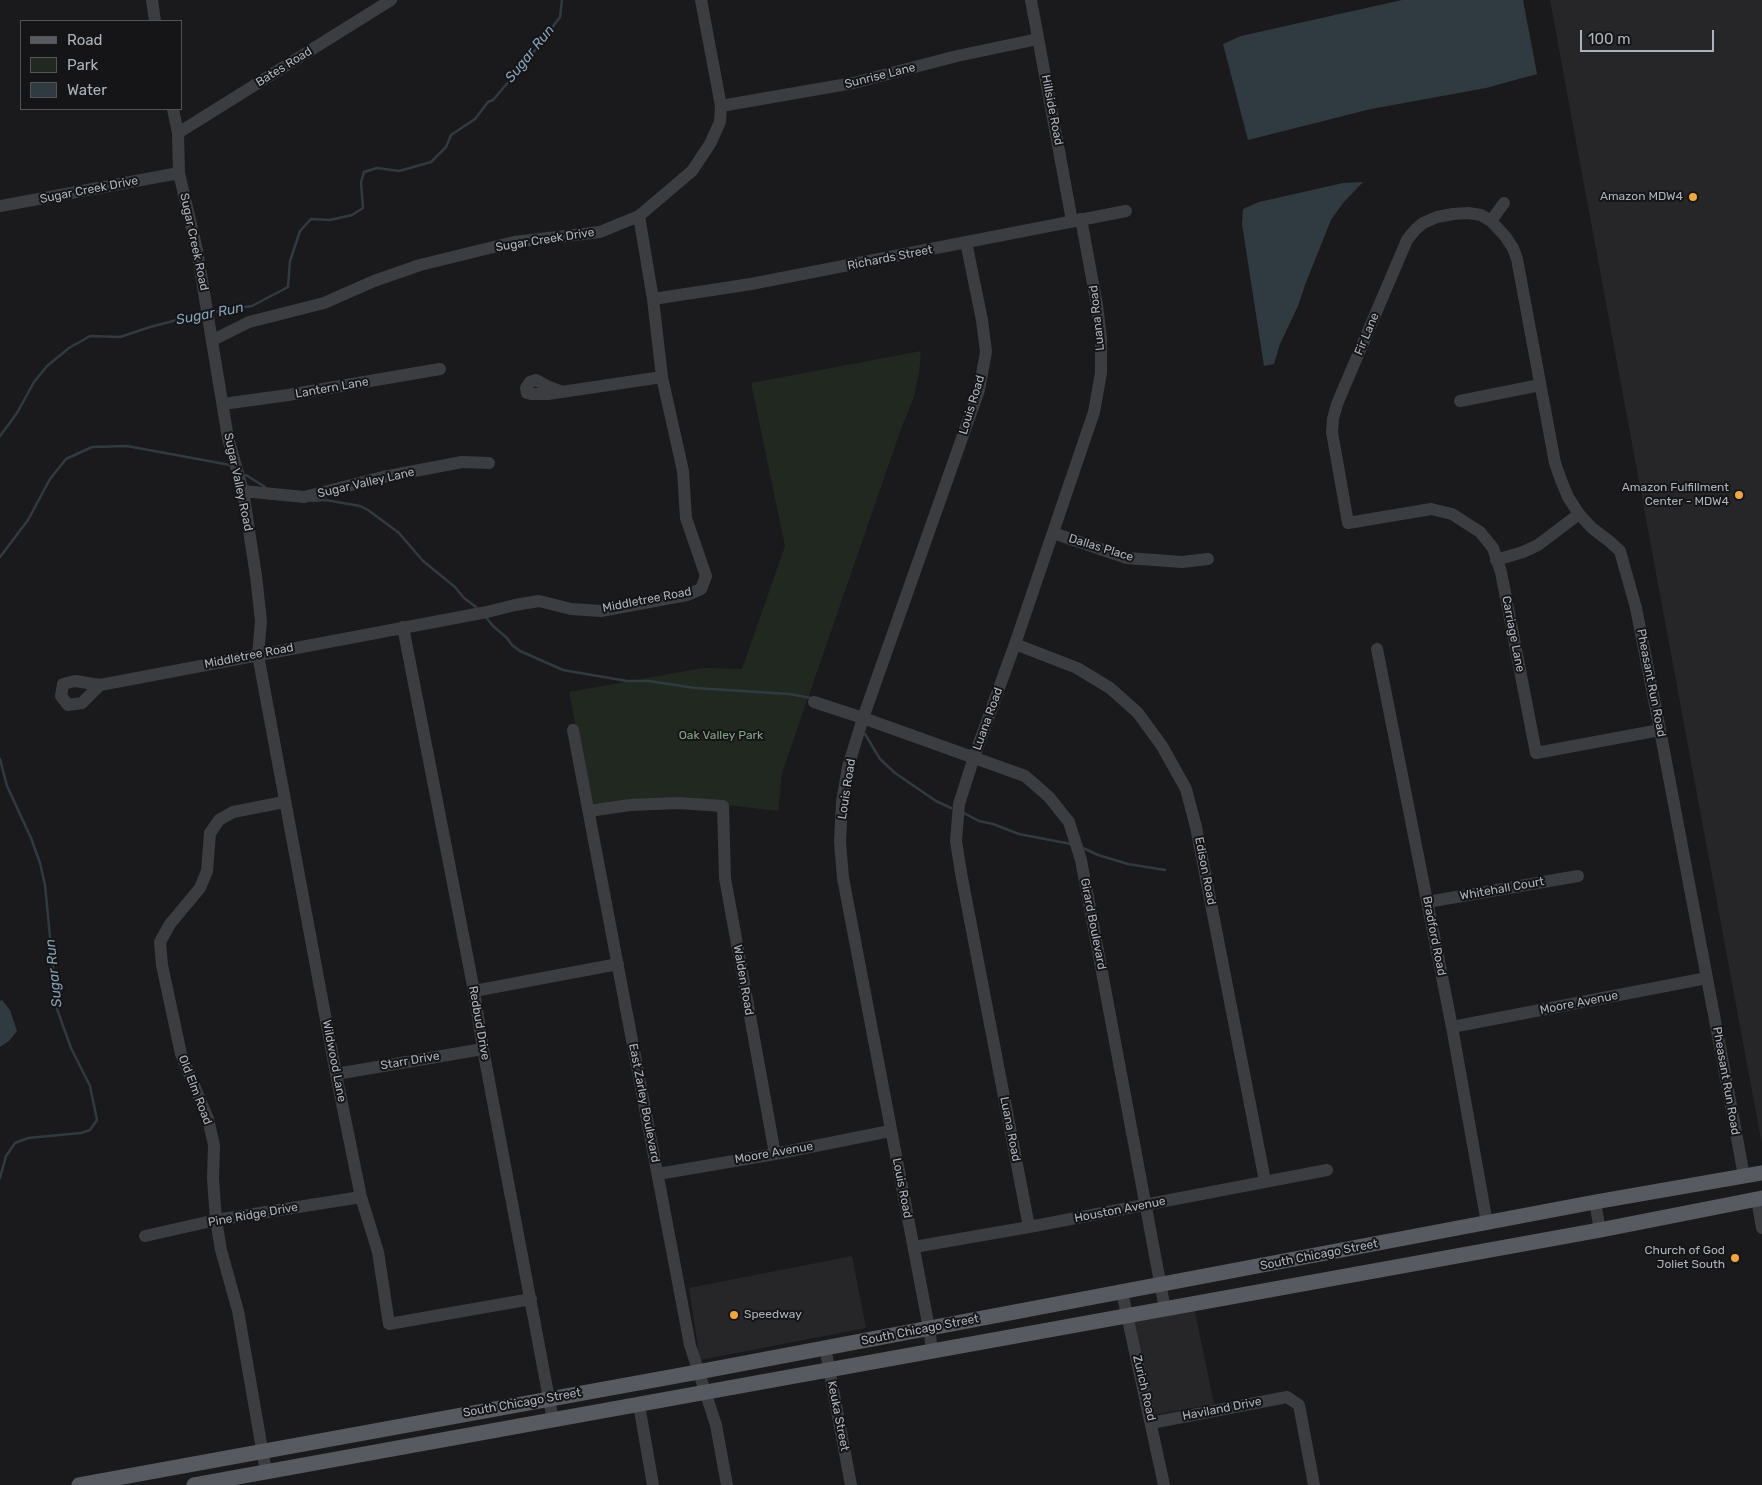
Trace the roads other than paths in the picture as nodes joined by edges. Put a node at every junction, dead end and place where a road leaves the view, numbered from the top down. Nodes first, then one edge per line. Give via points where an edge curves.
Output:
1 (152, 0) edge
2 (391, 0) edge
3 (701, 0) edge
4 (1031, 0) edge
5 (155, 20) edge
6 (1038, 39) junction
7 (721, 106) junction
8 (173, 110) edge
9 (178, 133) junction
10 (178, 173) junction
11 (1504, 203) dead end
12 (0, 206) edge
13 (1126, 211) dead end
14 (639, 216) junction
15 (1077, 220) junction
16 (1491, 221) junction
17 (966, 242) junction
18 (653, 299) junction
19 (212, 334) junction
20 (440, 369) dead end
21 (662, 377) junction
22 (1540, 385) junction
23 (563, 392) dead end
24 (1460, 401) dead end
25 (223, 404) junction
26 (489, 462) dead end
27 (243, 491) junction
28 (1579, 514) junction
29 (1348, 523) joint
30 (1053, 533) junction
31 (1208, 559) dead end
32 (1496, 560) junction
33 (403, 628) junction
34 (1015, 644) junction
35 (1377, 650) dead end
36 (258, 655) junction
37 (100, 685) dead end
38 (814, 702) dead end
39 (863, 718) junction
40 (573, 730) dead end
41 (1660, 730) junction
42 (974, 757) junction
43 (284, 802) junction
44 (589, 811) junction
45 (1578, 876) dead end
46 (1427, 902) junction
47 (618, 964) junction
48 (1707, 978) junction
49 (474, 991) junction
50 (1452, 1027) junction
51 (483, 1049) junction
52 (336, 1074) junction
53 (890, 1131) junction
54 (775, 1154) junction
55 (1327, 1170) dead end
56 (1762, 1173) edge
57 (658, 1174) junction
58 (1744, 1176) junction
59 (1265, 1181) junction
60 (361, 1197) junction
61 (1759, 1199) edge
62 (1595, 1202) junction
63 (1146, 1205) junction
64 (216, 1220) junction
65 (1487, 1223) junction
66 (1028, 1227) junction
67 (1762, 1228) edge
68 (1600, 1230) junction
69 (145, 1236) dead end
70 (914, 1247) junction
71 (1160, 1285) junction
72 (1122, 1292) junction
73 (531, 1299) junction
74 (1165, 1309) junction
75 (1127, 1316) junction
76 (929, 1328) junction
77 (825, 1347) junction
78 (932, 1351) junction
79 (829, 1369) junction
80 (698, 1372) junction
81 (705, 1393) junction
82 (549, 1398) junction
83 (639, 1405) junction
84 (554, 1420) junction
85 (1152, 1423) junction
86 (263, 1451) junction
87 (266, 1472) junction
88 (79, 1485) edge
89 (194, 1485) edge
90 (653, 1485) edge
91 (727, 1485) edge
92 (852, 1485) edge
93 (1164, 1485) edge
94 (1314, 1485) edge

1 - 5 street
2 - 9 street, Bates Road
3 - 7 street, Sugar Creek Drive
4 - 6 street, Hillside Road
6 - 7 street, Sunrise Lane via 853,83
6 - 15 street, Hillside Road
7 - 14 street, Sugar Creek Drive via 720,122 692,171
8 - 9 street, Sugar Creek Road
9 - 10 street, Sugar Creek Road
10 - 12 street, Sugar Creek Drive
10 - 19 street, Sugar Creek Road via 197,250
11 - 16 street
13 - 15 street, Richards Street
14 - 18 street, Middletree Road
14 - 19 street, Sugar Creek Drive via 600,232 514,242 420,266 374,281 324,303
15 - 17 street, Richards Street
15 - 30 street, Luana Road via 1097,305 1101,373 1094,412
16 - 22 street, Pheasant Run Road via 1505,236 1517,259
16 - 29 street, Fir Lane via 1468,213 1437,217 1423,223 1407,240 1336,404 1332,432
17 - 18 street, Richards Street via 750,284
17 - 39 street, Louis Road via 986,352 979,390
18 - 21 street, Middletree Road
19 - 25 street, Sugar Valley Road
20 - 25 street, Lantern Lane
21 - 23 street
21 - 33 street, Middletree Road via 683,471 686,518 706,576 701,589 688,595 602,610 572,609 539,601
22 - 24 street
22 - 28 street, Pheasant Run Road via 1555,463 1568,497
25 - 27 street, Sugar Valley Road via 228,438
26 - 27 street, Sugar Valley Lane via 462,462 304,497
27 - 36 street, Sugar Valley Road via 261,621
28 - 32 street via 1538,545
28 - 41 street, Pheasant Run Road via 1620,552 1636,608
29 - 32 street, Carriage Lane via 1431,509 1452,514 1480,532
30 - 31 street, Dallas Place via 1126,558 1182,562
30 - 34 street, Luana Road
32 - 41 street, Carriage Lane via 1536,754
33 - 36 street, Middletree Road
33 - 49 street, Redbud Drive
34 - 42 street, Luana Road
34 - 59 street, Edison Road via 1077,668 1110,688 1138,713 1162,746 1186,789
35 - 46 street, Bradford Road
36 - 37 street, Middletree Road
36 - 43 street, Wildwood Lane
38 - 39 street, Girard Boulevard
39 - 42 street, Girard Boulevard
39 - 53 street, Louis Road via 848,766 840,842 843,878
40 - 44 street, East Zarley Boulevard
41 - 48 street, Pheasant Run Road
42 - 63 street, Girard Boulevard via 1025,776 1050,797 1068,822 1081,860
42 - 66 street, Luana Road via 959,804 956,841
43 - 52 street, Wildwood Lane
43 - 64 street, Old Elm Road via 233,812 219,820 210,833 207,871 200,888 170,924 160,942 181,1054 208,1119 214,1145
44 - 47 street, East Zarley Boulevard
44 - 54 street, Walden Road via 669,803 723,806 726,878
45 - 46 street, Whitehall Court
46 - 50 street, Bradford Road
47 - 49 street
47 - 57 street, East Zarley Boulevard
48 - 50 street, Moore Avenue
48 - 58 street, Pheasant Run Road
49 - 51 street, Redbud Drive
50 - 65 street, Bradford Road
51 - 52 street, Starr Drive
51 - 73 street, Redbud Drive
52 - 60 street, Wildwood Lane
53 - 54 street, Moore Avenue
53 - 70 street, Louis Road
54 - 57 street, Moore Avenue
55 - 59 street, Houston Avenue
56 - 58 main road, South Chicago Street
57 - 80 street, East Zarley Boulevard
58 - 62 main road, South Chicago Street
59 - 63 street, Houston Avenue
60 - 64 street, Pine Ridge Drive
60 - 73 street, Wildwood Lane via 378,1252 389,1324
61 - 67 street
61 - 68 main road, South Chicago Street
62 - 65 main road, South Chicago Street
62 - 68 street
63 - 66 street, Houston Avenue
63 - 71 street, Girard Boulevard
64 - 69 street, Pine Ridge Drive
64 - 86 street, Old Elm Road via 238,1311
65 - 71 main road, South Chicago Street
66 - 70 street, Houston Avenue
68 - 74 main road, South Chicago Street
70 - 76 street, Louis Road
71 - 72 main road, South Chicago Street
71 - 74 street, Girard Boulevard
72 - 75 street, Zurich Road
72 - 76 main road, South Chicago Street
73 - 82 street, Redbud Drive
74 - 75 main road, South Chicago Street
75 - 78 main road, South Chicago Street
75 - 85 street, Zurich Road
76 - 77 main road, South Chicago Street
76 - 78 street, Louis Road
77 - 79 street, Keuka Street
77 - 80 main road, South Chicago Street
78 - 79 main road, South Chicago Street
79 - 81 main road, South Chicago Street
79 - 92 street, Keuka Street
80 - 81 street, East Zarley Boulevard
80 - 82 main road, South Chicago Street
81 - 83 main road, South Chicago Street
81 - 91 street, East Zarley Boulevard via 716,1425
82 - 84 street, Redbud Drive
82 - 86 main road, South Chicago Street
83 - 84 main road, South Chicago Street
83 - 90 street
84 - 87 main road, South Chicago Street
85 - 93 street, Zurich Road
85 - 94 street, Haviland Drive via 1287,1397 1299,1405
86 - 87 street, Old Elm Road
86 - 88 main road, South Chicago Street
87 - 89 main road, South Chicago Street

